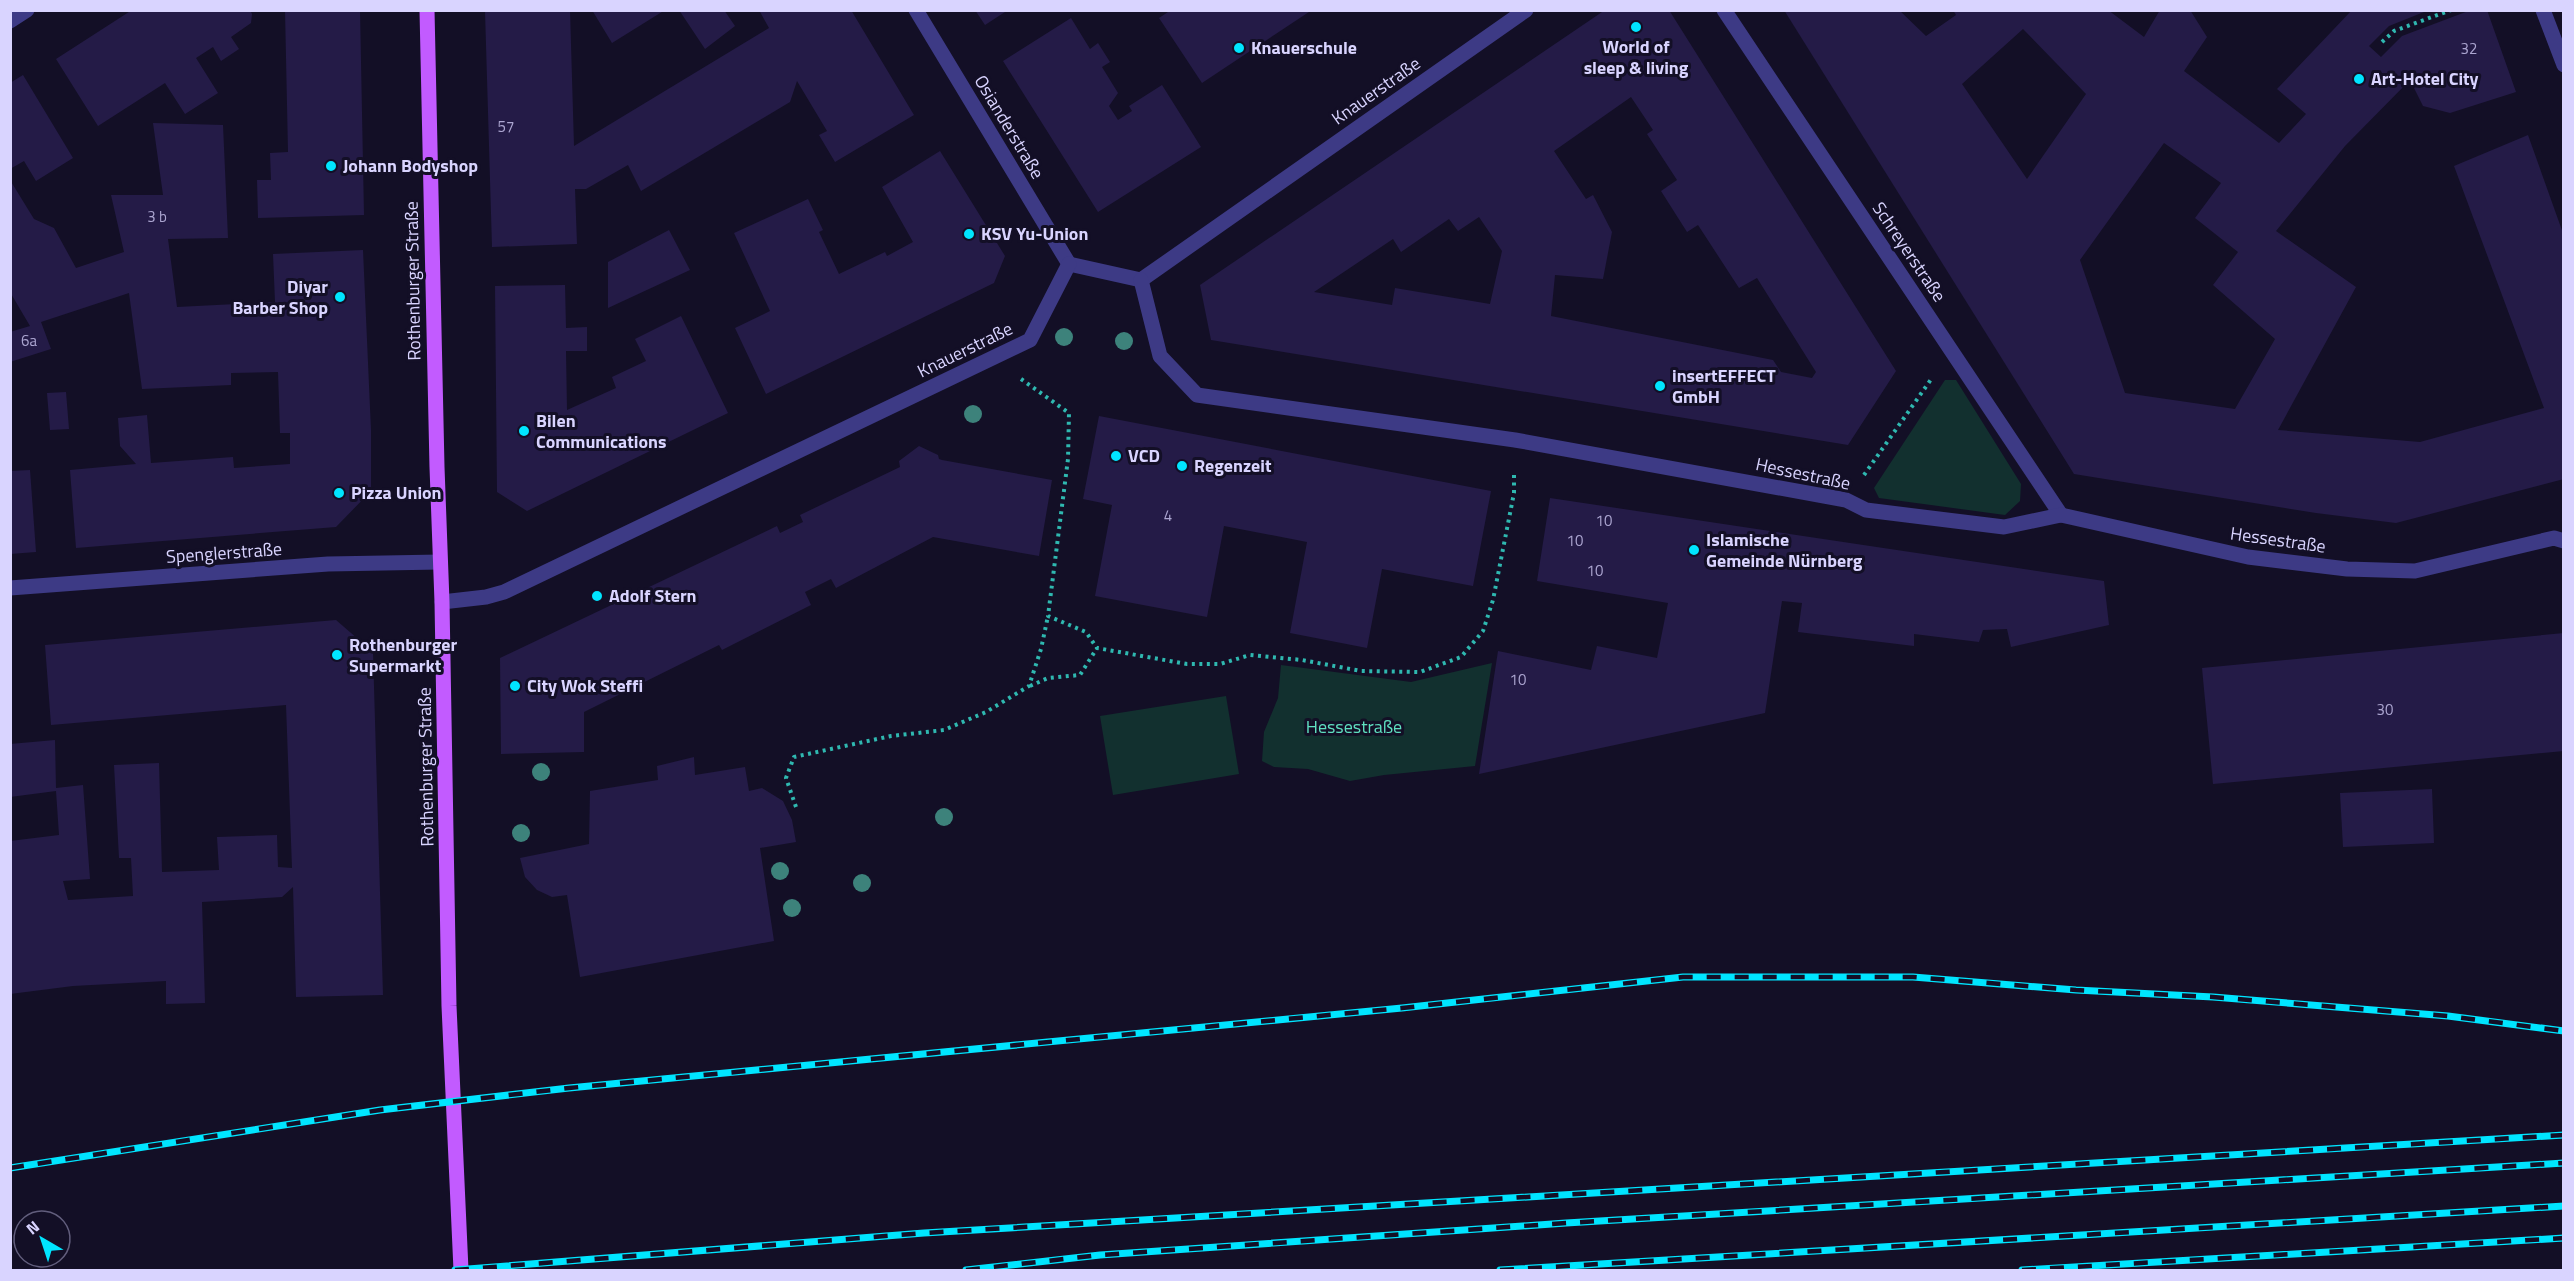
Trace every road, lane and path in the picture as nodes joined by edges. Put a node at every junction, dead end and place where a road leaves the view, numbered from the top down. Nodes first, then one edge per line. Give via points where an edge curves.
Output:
1 (27, 10) edge
2 (427, 10) edge
3 (916, 10) edge
4 (1526, 10) edge
5 (1724, 10) edge
6 (2451, 10) edge
7 (2543, 10) edge
8 (10, 21) edge
9 (2382, 42) dead end
10 (2564, 65) edge
11 (1069, 264) junction
12 (1141, 280) junction
13 (1951, 350) junction
14 (996, 357) junction
15 (1515, 440) junction
16 (1846, 500) junction
17 (2061, 515) junction
18 (2560, 537) edge
19 (440, 562) junction
20 (10, 588) edge
21 (442, 602) junction
22 (1048, 616) junction
23 (1097, 648) junction
24 (1029, 687) junction
25 (796, 807) dead end
26 (461, 1270) edge

1 - 8 street
2 - 19 main road, Rothenburger Straße
3 - 11 street, Osianderstraße
4 - 12 street, Knauerstraße
5 - 13 street, Schreyerstraße
6 - 9 path via 2394,32
7 - 10 street
11 - 12 street
11 - 14 street, Knauerstraße via 1030,340
12 - 15 street, Hessestraße via 1160,356 1197,395
13 - 16 path
13 - 17 street, Schreyerstraße
14 - 21 street, Knauerstraße via 504,592
14 - 22 path via 1069,413 1067,469
15 - 16 street, Hessestraße
15 - 23 path via 1514,493 1493,600 1483,631 1461,657 1420,672 1361,671 1250,655 1220,664 1187,664
16 - 17 street, Hessestraße via 1866,510 2004,527
17 - 18 street, Hessestraße via 2248,557 2347,569 2415,571
19 - 20 street, Spenglerstraße via 328,564
19 - 21 main road, Rothenburger Straße
21 - 26 main road, Rothenburger Straße via 449,1006
22 - 23 path via 1086,632
22 - 24 path
23 - 24 path via 1080,675 1048,678
24 - 25 path via 944,730 891,736 794,757 786,778

